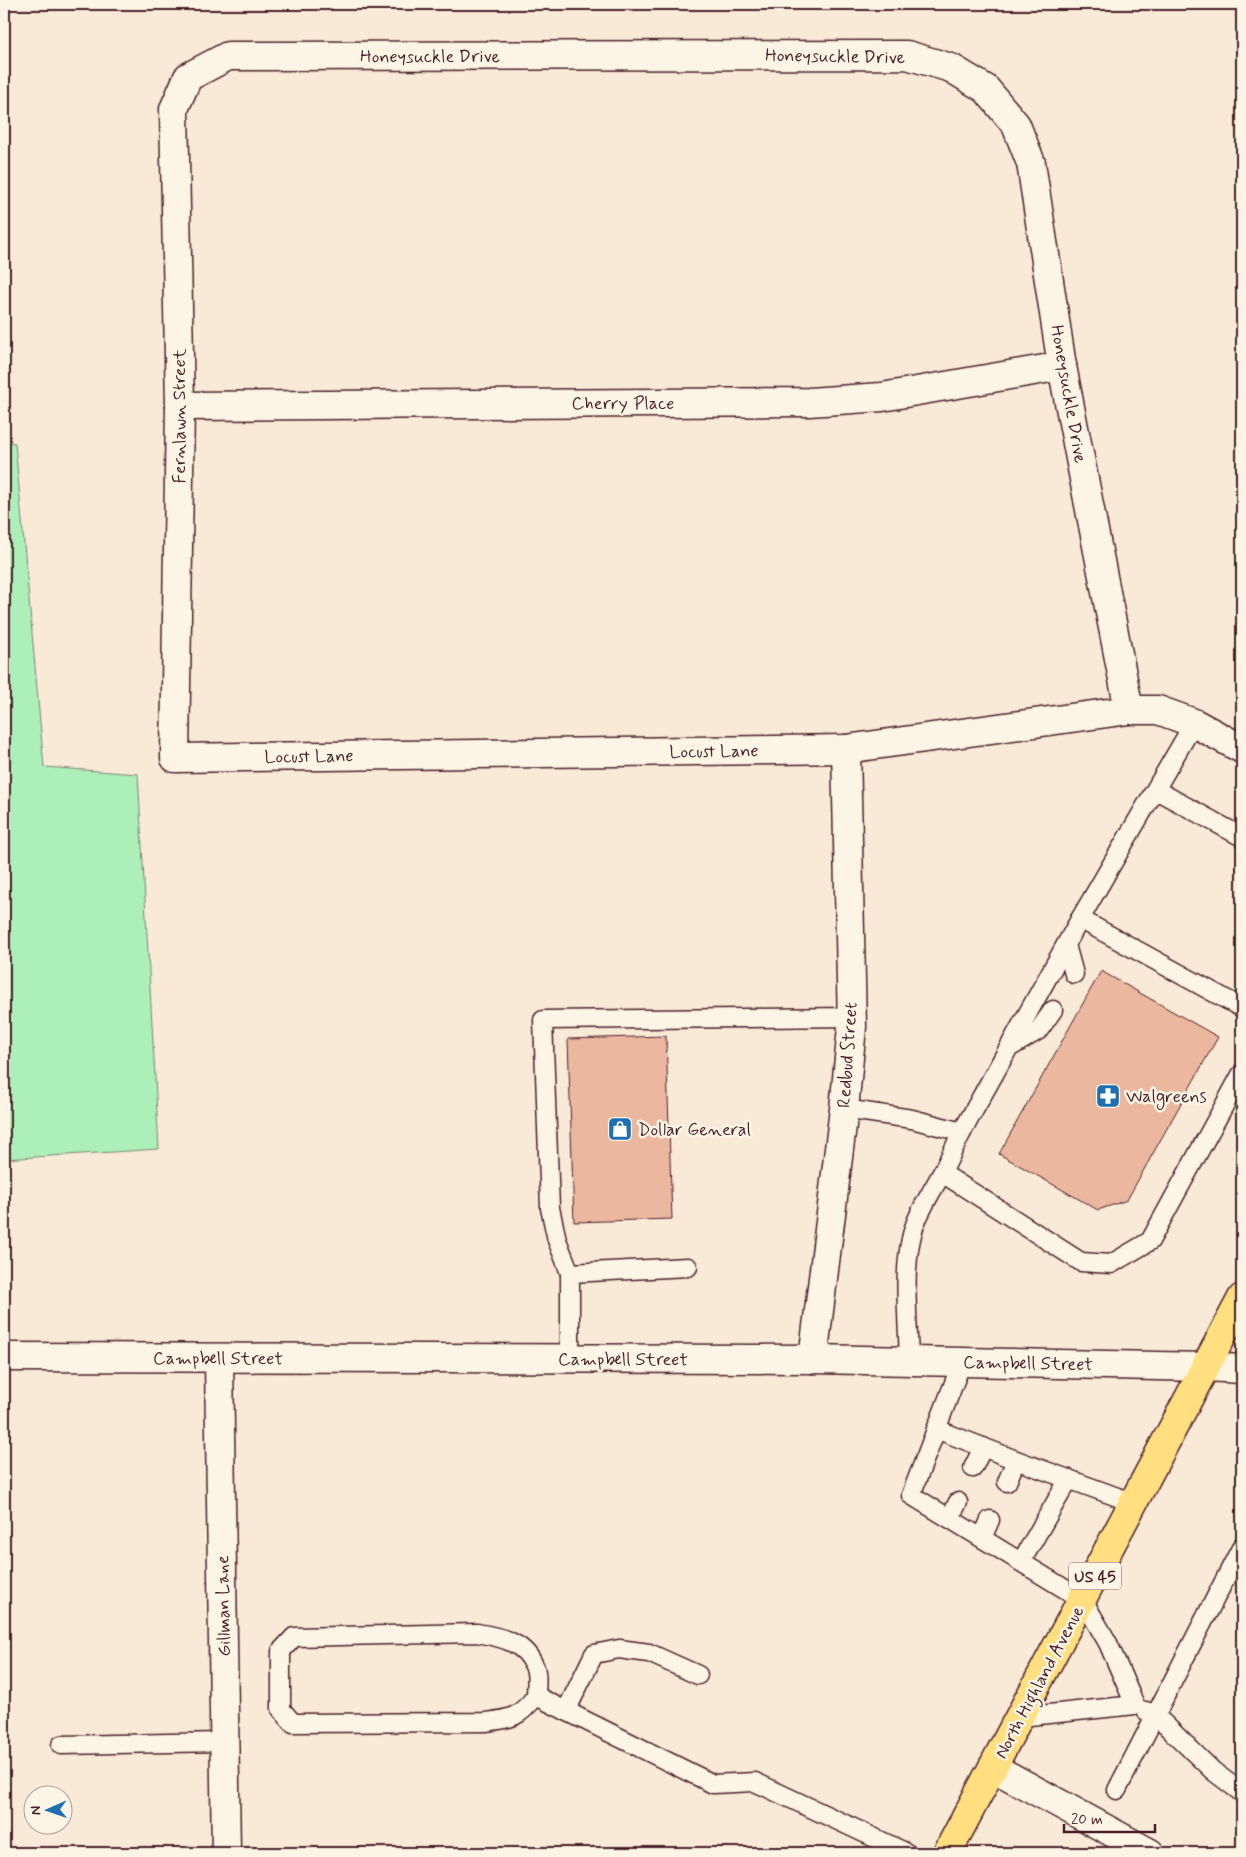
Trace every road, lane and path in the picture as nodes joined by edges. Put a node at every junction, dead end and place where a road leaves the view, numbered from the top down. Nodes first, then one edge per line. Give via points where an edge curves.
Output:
1 (188, 78) joint
2 (1062, 366) junction
3 (180, 406) junction
4 (1129, 710) junction
5 (1194, 723) junction
6 (846, 749) junction
7 (1242, 749) edge
8 (175, 758) joint
9 (1156, 790) junction
10 (1242, 837) edge
11 (1080, 919) junction
12 (1066, 945) junction
13 (1074, 974) dead end
14 (1242, 1008) edge
15 (1053, 1010) dead end
16 (852, 1017) junction
17 (1008, 1049) junction
18 (1242, 1073) edge
19 (844, 1109) junction
20 (962, 1132) junction
21 (942, 1173) junction
22 (688, 1267) dead end
23 (570, 1273) junction
24 (1242, 1298) edge
25 (4, 1357) edge
26 (219, 1359) junction
27 (570, 1359) junction
28 (813, 1359) junction
29 (909, 1361) junction
30 (962, 1362) junction
31 (1206, 1367) junction
32 (1242, 1369) edge
33 (936, 1429) junction
34 (983, 1447) junction
35 (1016, 1460) junction
36 (973, 1468) dead end
37 (1069, 1479) junction
38 (1007, 1482) dead end
39 (958, 1502) dead end
40 (1134, 1503) junction
41 (950, 1518) junction
42 (990, 1520) dead end
43 (982, 1538) junction
44 (1242, 1546) edge
45 (1021, 1562) junction
46 (1083, 1600) junction
47 (698, 1675) dead end
48 (536, 1696) junction
49 (1134, 1705) junction
50 (566, 1711) junction
51 (1155, 1715) junction
52 (1020, 1717) junction
53 (224, 1742) junction
54 (61, 1745) dead end
55 (994, 1768) junction
56 (1117, 1790) dead end
57 (1242, 1793) edge
58 (226, 1853) edge
59 (907, 1853) edge
60 (947, 1853) edge
61 (1150, 1853) edge

1 - 2 street, Honeysuckle Drive via 228,56 907,55 951,68 986,89 1016,125 1030,163
1 - 3 street, Fernlawn Street via 174,109
2 - 3 street, Cherry Place via 882,397 809,402
2 - 4 street, Honeysuckle Drive
3 - 8 street, Fernlawn Street
4 - 5 street, Locust Lane via 1158,710
4 - 6 street, Locust Lane
5 - 7 street, Locust Lane
5 - 9 lane
6 - 8 street, Locust Lane
6 - 16 street, Redbud Street
9 - 10 lane
9 - 11 lane
11 - 12 lane
11 - 14 lane
12 - 13 lane
12 - 17 lane
15 - 17 lane via 1039,1030
16 - 19 street, Redbud Street
16 - 23 lane via 543,1020 550,1208 557,1240
17 - 20 lane
18 - 21 lane via 1150,1241 1111,1264 1081,1262
19 - 20 lane via 912,1119
19 - 28 street, Redbud Street
20 - 21 lane
21 - 29 lane via 916,1222 908,1251
22 - 23 lane
23 - 27 lane
24 - 31 main road, North Highland Avenue / US 45
25 - 26 street, Campbell Street
26 - 27 street, Campbell Street
26 - 53 street, Gillman Lane
27 - 28 street, Campbell Street
28 - 29 street, Campbell Street
29 - 30 street, Campbell Street
30 - 31 street, Campbell Street
30 - 33 lane
31 - 32 street, Campbell Street
31 - 40 main road, North Highland Avenue / US 45
33 - 34 lane
33 - 41 lane via 911,1495
34 - 35 lane
34 - 36 lane
35 - 37 lane
35 - 38 lane
37 - 40 lane
37 - 45 lane
39 - 41 lane
40 - 46 main road, North Highland Avenue / US 45
41 - 43 lane
42 - 43 lane
43 - 45 lane
44 - 51 lane
45 - 46 lane
46 - 49 lane via 1108,1643
46 - 52 main road, North Highland Avenue / US 45
47 - 50 lane via 649,1653 619,1649 594,1654
48 - 48 lane via 536,1669 525,1652 505,1638 477,1632 294,1637 281,1651 281,1709 293,1723 486,1722 508,1719 524,1711
48 - 50 lane
49 - 51 lane
49 - 52 lane
50 - 59 lane via 713,1784 755,1782
51 - 56 lane
51 - 57 lane via 1213,1771
52 - 55 main road, North Highland Avenue / US 45
53 - 54 lane
53 - 58 street, Gillman Lane
55 - 60 main road, North Highland Avenue / US 45
55 - 61 street

